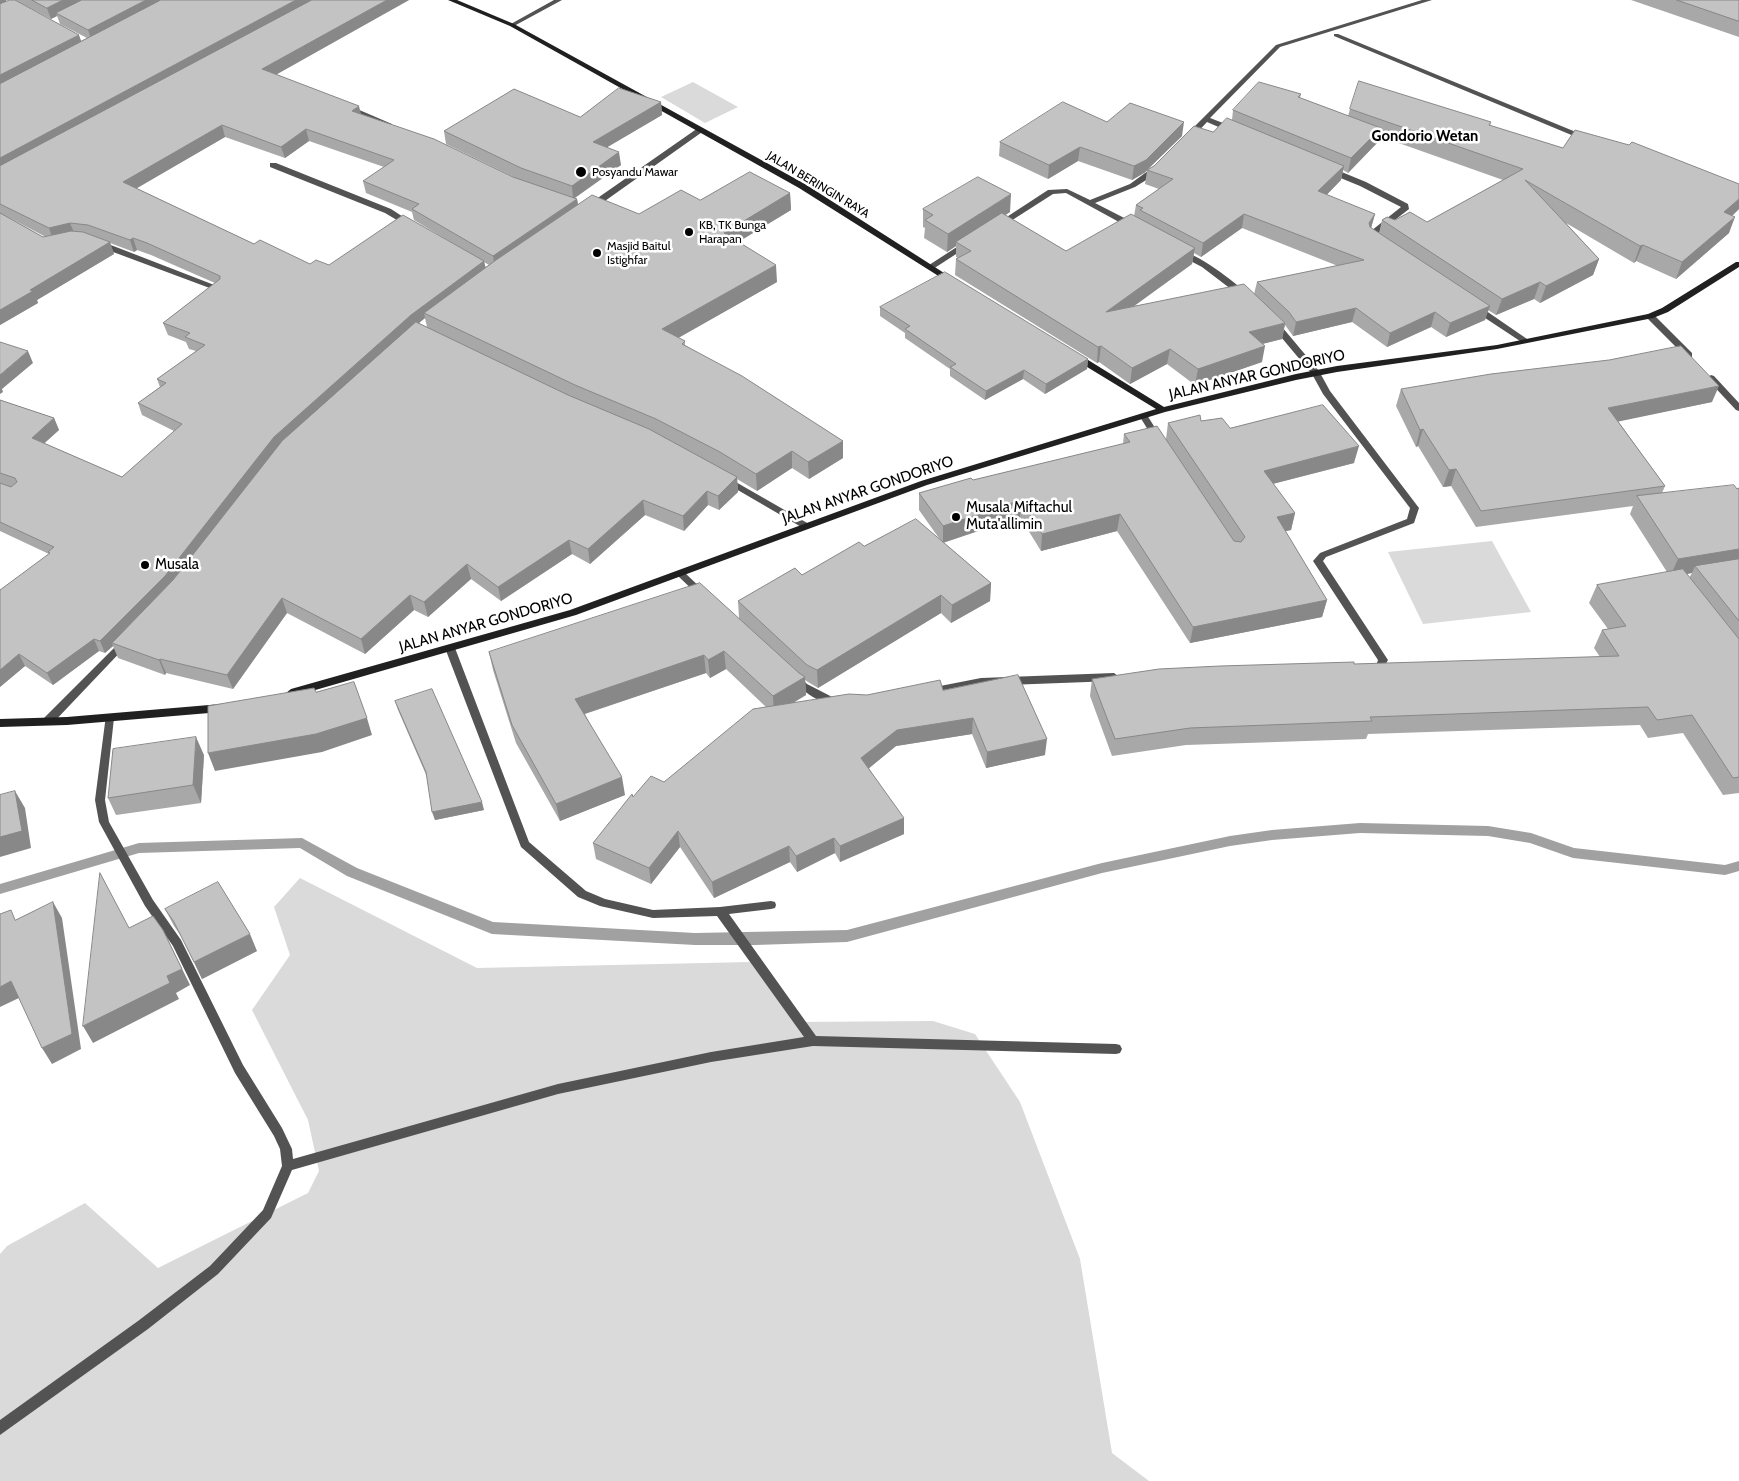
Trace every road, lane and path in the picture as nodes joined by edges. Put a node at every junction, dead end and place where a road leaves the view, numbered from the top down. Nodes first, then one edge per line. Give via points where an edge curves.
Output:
1 (451, 0) edge
2 (559, 0) edge
3 (1429, 0) edge
4 (512, 26) junction
5 (1336, 35) dead end
6 (339, 103) edge
7 (1206, 119) junction
8 (394, 127) edge
9 (701, 130) junction
10 (1241, 134) edge
11 (1589, 139) edge
12 (1182, 143) edge
13 (274, 165) dead end
14 (1159, 166) edge
15 (1320, 166) edge
16 (1089, 203) junction
17 (583, 209) edge
18 (995, 227) edge
19 (1137, 228) edge
20 (421, 230) edge
21 (89, 240) edge
22 (971, 242) edge
23 (1380, 243) edge
24 (1171, 247) edge
25 (1739, 264) edge
26 (930, 267) junction
27 (956, 283) edge
28 (218, 288) edge
29 (1250, 300) edge
30 (1469, 303) edge
31 (1650, 316) junction
32 (1269, 318) edge
33 (1526, 341) junction
34 (1072, 354) edge
35 (1695, 361) edge
36 (1316, 373) junction
37 (1707, 375) edge
38 (1739, 408) edge
39 (1163, 410) junction
40 (1144, 417) junction
41 (1165, 449) edge
42 (717, 473) edge
43 (806, 526) junction
44 (681, 574) junction
45 (710, 600) edge
46 (128, 640) edge
47 (450, 648) junction
48 (1356, 672) edge
49 (790, 673) edge
50 (1127, 677) edge
51 (924, 694) edge
52 (286, 695) edge
53 (844, 704) edge
54 (228, 708) edge
55 (109, 718) junction
56 (47, 722) junction
57 (0, 724) edge
58 (771, 905) dead end
59 (720, 911) junction
60 (813, 1041) junction
61 (1116, 1049) dead end
62 (288, 1166) junction
63 (0, 1428) edge

1 - 4 street, JALAN BERINGIN RAYA
2 - 4 street
3 - 7 street via 1278,46
4 - 9 street, JALAN BERINGIN RAYA
5 - 11 street
6 - 8 street
7 - 10 street
7 - 12 street
9 - 17 street
9 - 26 street, JALAN BERINGIN RAYA via 802,186
13 - 20 street via 388,211
14 - 16 street via 1148,177 1131,186
15 - 23 street via 1405,206 1372,235
16 - 18 street via 1067,191 1051,192
16 - 19 street
21 - 28 street
22 - 26 street
24 - 29 street via 1204,265
25 - 31 street, JALAN ANYAR GONDORIYO
26 - 27 street, JALAN BERINGIN RAYA
30 - 33 street
31 - 33 street, JALAN ANYAR GONDORIYO
31 - 35 street
32 - 36 street
33 - 36 street, JALAN ANYAR GONDORIYO
34 - 39 street
36 - 39 street, JALAN ANYAR GONDORIYO
36 - 48 street via 1326,392 1416,508 1411,521 1323,555 1318,561 1383,660 1375,668
37 - 38 street
39 - 40 street, JALAN ANYAR GONDORIYO
40 - 41 street
40 - 43 street, JALAN ANYAR GONDORIYO via 924,484
42 - 43 street
43 - 44 street, JALAN ANYAR GONDORIYO
44 - 45 street
44 - 47 street, JALAN ANYAR GONDORIYO via 573,613
46 - 56 street
47 - 52 street, JALAN ANYAR GONDORIYO
47 - 59 street via 525,844 534,853 582,894 604,902 653,914
49 - 53 street via 804,687 836,704
50 - 51 street via 981,682
54 - 55 street
55 - 56 street
55 - 62 street via 100,800 104,822 150,903 178,943 239,1069 286,1148
56 - 57 street
58 - 59 street
59 - 60 street
60 - 61 street
60 - 62 street via 711,1057 558,1089
62 - 63 street via 267,1214 214,1270

